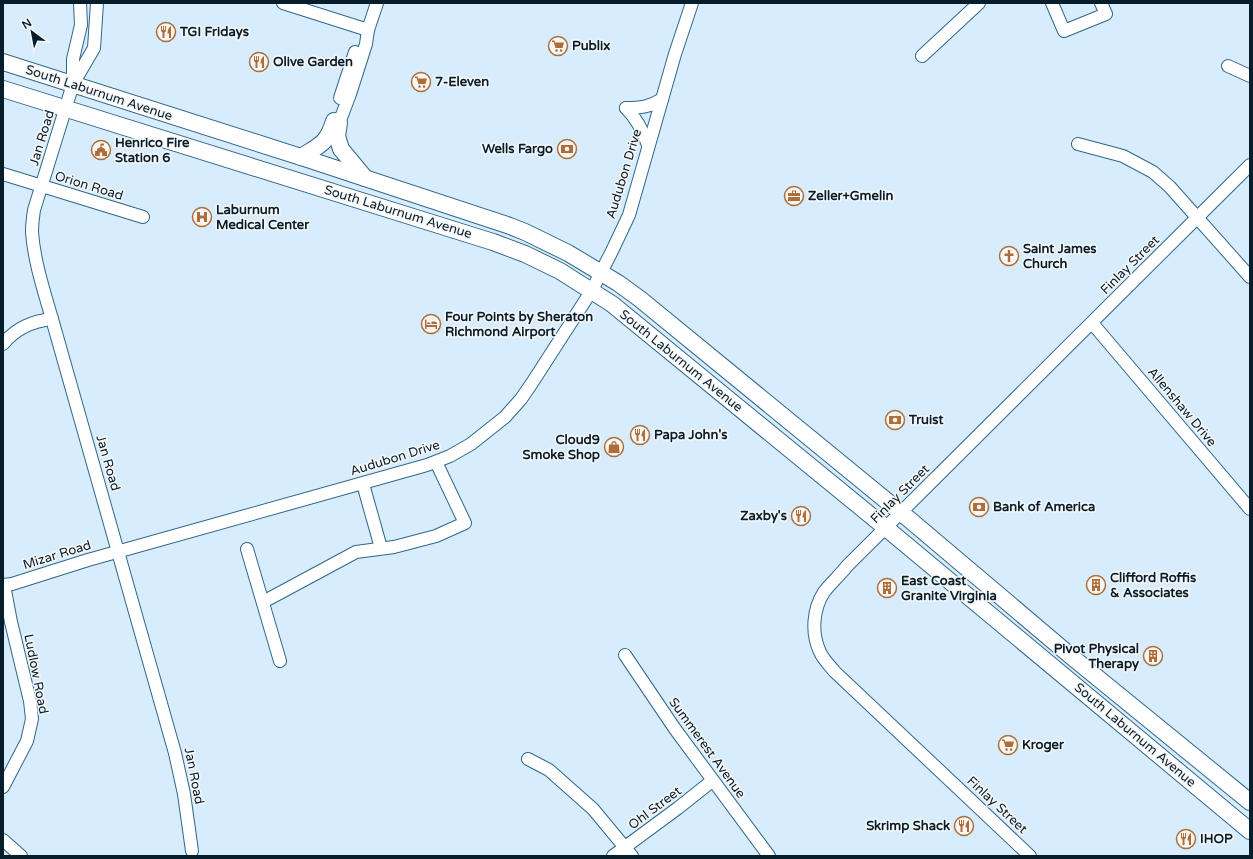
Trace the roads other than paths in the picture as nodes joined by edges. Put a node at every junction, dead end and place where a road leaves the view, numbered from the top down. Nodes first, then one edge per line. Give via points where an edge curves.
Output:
1 (80, 3) edge
2 (97, 3) edge
3 (283, 3) edge
4 (377, 3) edge
5 (692, 3) edge
6 (979, 3) edge
7 (1052, 3) edge
8 (1101, 3) edge
9 (368, 30) junction
10 (922, 56) dead end
11 (3, 62) edge
12 (1228, 66) dead end
13 (1250, 76) edge
14 (73, 84) junction
15 (3, 89) edge
16 (662, 99) junction
17 (66, 109) junction
18 (336, 122) junction
19 (1078, 144) dead end
20 (648, 145) junction
21 (301, 157) junction
22 (1250, 165) edge
23 (3, 174) edge
24 (365, 178) junction
25 (42, 186) junction
26 (143, 217) dead end
27 (1198, 217) junction
28 (600, 272) junction
29 (1250, 277) edge
30 (592, 290) junction
31 (52, 319) junction
32 (1092, 323) junction
33 (3, 344) edge
34 (436, 462) junction
35 (363, 484) junction
36 (1250, 509) edge
37 (900, 513) junction
38 (886, 528) junction
39 (381, 548) junction
40 (247, 549) dead end
41 (119, 552) junction
42 (3, 585) edge
43 (263, 602) junction
44 (625, 655) dead end
45 (280, 661) dead end
46 (528, 759) dead end
47 (712, 781) junction
48 (3, 787) edge
49 (1250, 802) edge
50 (1250, 831) edge
51 (3, 840) edge
52 (192, 851) dead end
53 (628, 852) edge
54 (21, 856) edge
55 (613, 856) edge
56 (769, 856) edge
57 (1030, 856) edge

1 - 14 street via 80,29 72,59
2 - 14 street via 94,48
3 - 9 street
4 - 9 street
5 - 16 street, Audubon Drive
6 - 10 street
7 - 8 street via 1064,31 1106,14
9 - 18 street via 350,94
11 - 14 main road, South Laburnum Avenue
12 - 13 street
14 - 17 street, Jan Road
14 - 21 main road, South Laburnum Avenue
15 - 17 main road, South Laburnum Avenue
16 - 20 street, Audubon Drive
16 - 20 street via 652,105 626,108 641,126
17 - 25 street, Jan Road
17 - 30 main road, South Laburnum Avenue via 493,242 544,262
18 - 21 main road via 329,137
18 - 24 main road via 341,149
19 - 27 street via 1123,156 1153,172
20 - 28 street, Audubon Drive via 628,215
21 - 24 main road, South Laburnum Avenue
22 - 27 street, Finlay Street
23 - 25 street, Orion Road
24 - 28 main road, South Laburnum Avenue via 525,232
25 - 26 street, Orion Road
25 - 31 street, Jan Road via 34,210 32,230
27 - 29 street
27 - 32 street, Finlay Street
28 - 30 street, Audubon Drive
28 - 37 main road, South Laburnum Avenue via 640,299
30 - 34 street, Audubon Drive via 532,383 505,417 471,444
30 - 38 main road, South Laburnum Avenue
31 - 33 street via 25,326
31 - 41 street, Jan Road
32 - 36 street, Allenshaw Drive
32 - 37 street, Finlay Street
34 - 35 street, Audubon Drive
34 - 39 street via 465,523 436,536
35 - 39 street
35 - 41 street, Audubon Drive
37 - 38 street, Finlay Street
37 - 49 main road, South Laburnum Avenue
38 - 50 main road, South Laburnum Avenue
38 - 57 street, Finlay Street via 847,566 822,597 814,628 820,652 834,672
39 - 43 street via 356,552
40 - 43 street
41 - 42 street, Mizar Road
41 - 52 street, Jan Road via 175,753
42 - 48 street, Ludlow Road via 32,719 28,741
43 - 45 street
44 - 47 street, Summerest Avenue
46 - 53 street via 549,770 593,810
47 - 53 street, Ohl Street
47 - 56 street, Summerest Avenue
51 - 54 street
53 - 55 street, Ohl Street

